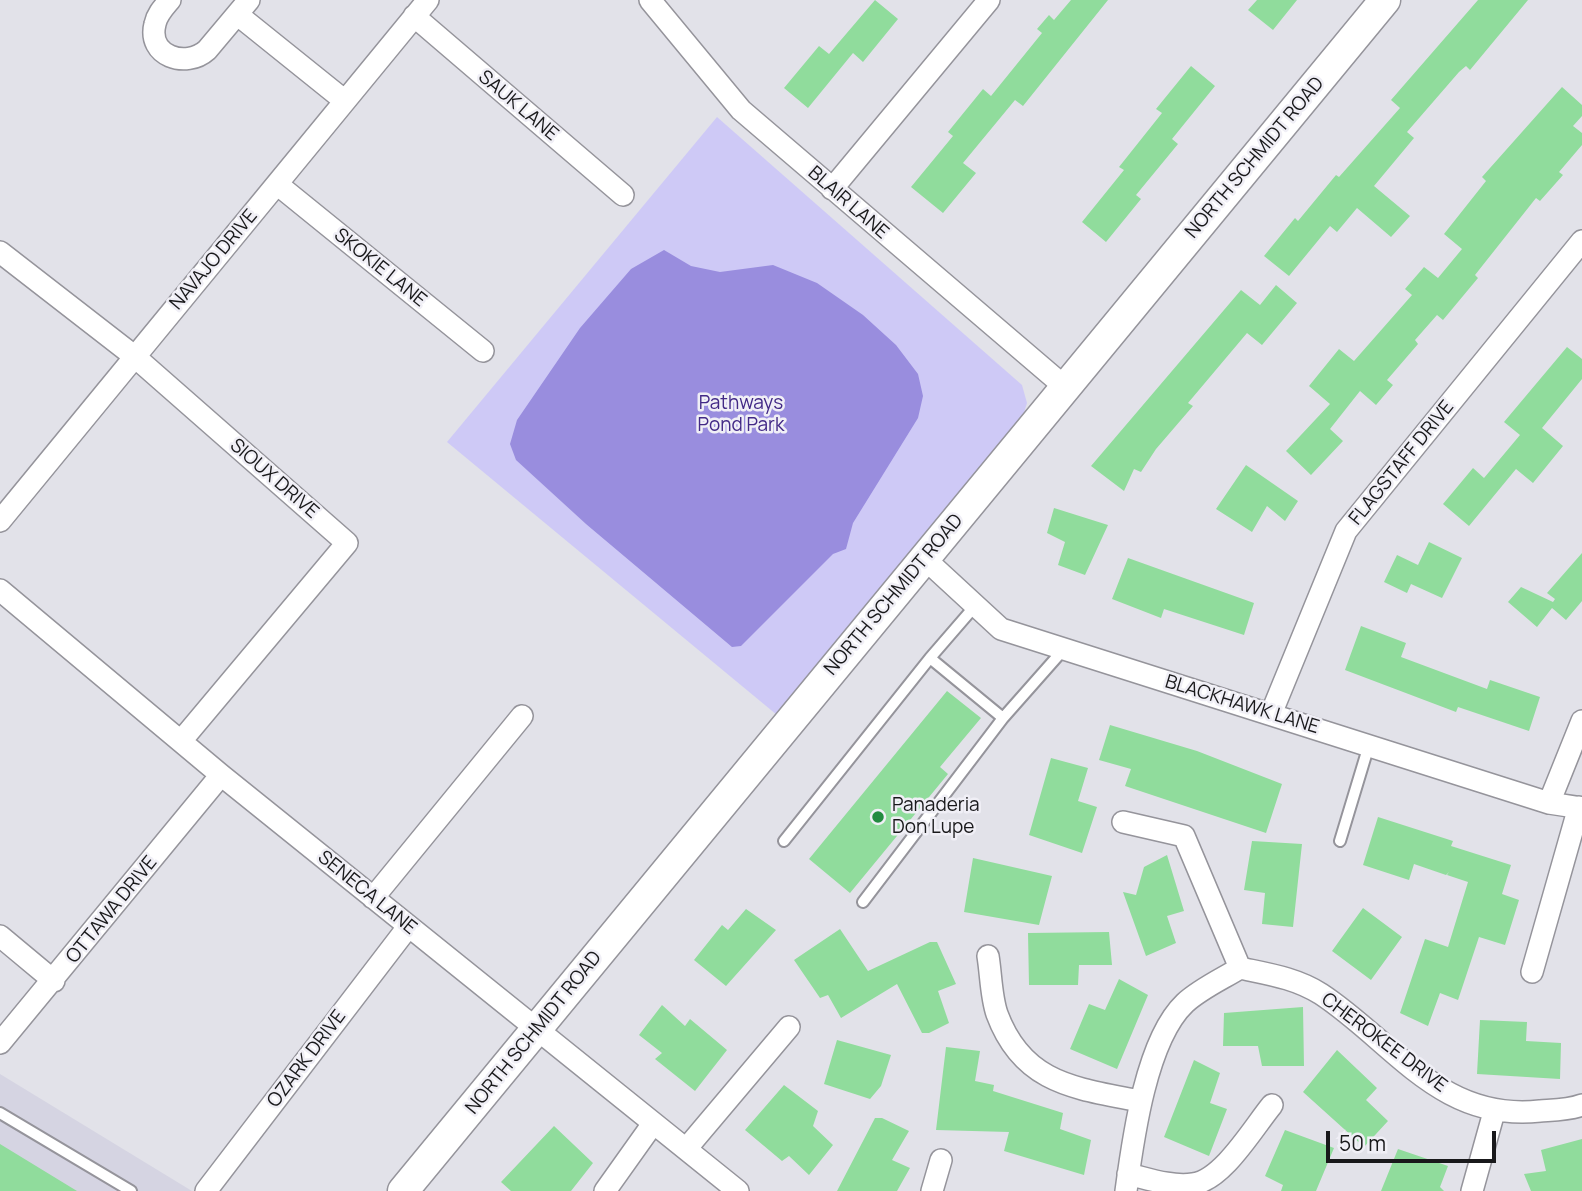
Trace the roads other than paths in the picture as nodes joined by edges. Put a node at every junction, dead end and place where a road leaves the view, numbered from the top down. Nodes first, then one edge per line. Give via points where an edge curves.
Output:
1 (170, 0) edge
2 (428, 0) edge
3 (649, 0) edge
4 (989, 0) edge
5 (1385, 0) edge
6 (244, 8) edge
7 (414, 16) junction
8 (345, 101) junction
9 (277, 184) junction
10 (832, 189) junction
11 (623, 195) dead end
12 (1582, 241) edge
13 (0, 252) edge
14 (483, 351) dead end
15 (134, 356) junction
16 (1065, 387) junction
17 (0, 521) edge
18 (925, 559) junction
19 (0, 590) edge
20 (975, 606) junction
21 (1064, 649) junction
22 (930, 658) junction
23 (1271, 714) junction
24 (522, 716) dead end
25 (1003, 718) junction
26 (1582, 721) edge
27 (181, 741) junction
28 (1370, 745) junction
29 (221, 775) junction
30 (1549, 803) junction
31 (1581, 808) edge
32 (1123, 822) dead end
33 (784, 841) dead end
34 (1340, 841) dead end
35 (373, 898) junction
36 (863, 902) dead end
37 (408, 927) junction
38 (0, 936) edge
39 (988, 956) dead end
40 (1240, 968) junction
41 (1532, 972) dead end
42 (54, 981) junction
43 (789, 1027) dead end
44 (537, 1030) junction
45 (0, 1043) edge
46 (1139, 1101) junction
47 (1272, 1105) dead end
48 (1582, 1105) edge
49 (1494, 1112) junction
50 (0, 1113) edge
51 (652, 1125) junction
52 (686, 1149) junction
53 (941, 1160) dead end
54 (1127, 1183) edge
55 (131, 1191) edge
56 (206, 1191) edge
57 (403, 1191) edge
58 (605, 1191) edge
59 (738, 1191) edge
60 (932, 1191) edge
61 (1472, 1191) edge

1 - 6 street via 158,14 154,33 162,51 180,60 199,57
2 - 7 street, NAVAJO DRIVE
3 - 10 street, BLAIR LANE via 741,110
4 - 10 street
5 - 16 street, NORTH SCHMIDT ROAD
6 - 8 street
7 - 8 street, NAVAJO DRIVE
7 - 11 street, SAUK LANE
8 - 9 street, NAVAJO DRIVE
9 - 14 street, SKOKIE LANE
9 - 15 street, NAVAJO DRIVE
10 - 16 street, BLAIR LANE
12 - 23 street, FLAGSTAFF DRIVE via 1346,531
13 - 15 street, SIOUX DRIVE
15 - 17 street, NAVAJO DRIVE
15 - 27 street, SIOUX DRIVE via 347,543
16 - 18 street, NORTH SCHMIDT ROAD
18 - 20 street, BLACKHAWK LANE
18 - 44 street, NORTH SCHMIDT ROAD
19 - 27 street, SENECA LANE
20 - 21 street, BLACKHAWK LANE via 1001,629
20 - 22 lane
21 - 23 street, BLACKHAWK LANE
21 - 25 lane
22 - 25 lane
22 - 33 lane
23 - 28 street, BLACKHAWK LANE
24 - 35 street
25 - 36 lane
26 - 30 street
27 - 29 street, SENECA LANE
28 - 30 street, BLACKHAWK LANE
28 - 34 lane
29 - 35 street, SENECA LANE
29 - 42 street, OTTAWA DRIVE
30 - 31 street, BLACKHAWK LANE
31 - 41 street
32 - 40 street via 1184,836
35 - 37 street, SENECA LANE
37 - 44 street, SENECA LANE
37 - 56 street, OZARK DRIVE
38 - 42 street
39 - 46 street via 996,1013 1017,1054 1043,1074 1075,1088
40 - 46 street via 1185,1003 1168,1025
40 - 49 street, CHEROKEE DRIVE via 1290,979 1321,995 1431,1084
42 - 45 street, OTTAWA DRIVE
43 - 52 street
44 - 51 street, SENECA LANE
44 - 57 street, NORTH SCHMIDT ROAD
46 - 54 street
47 - 54 street via 1210,1178 1194,1184
48 - 49 street, CHEROKEE DRIVE
49 - 61 street
50 - 55 lane
51 - 52 street, SENECA LANE
51 - 58 street
52 - 59 street, SENECA LANE
53 - 60 street

